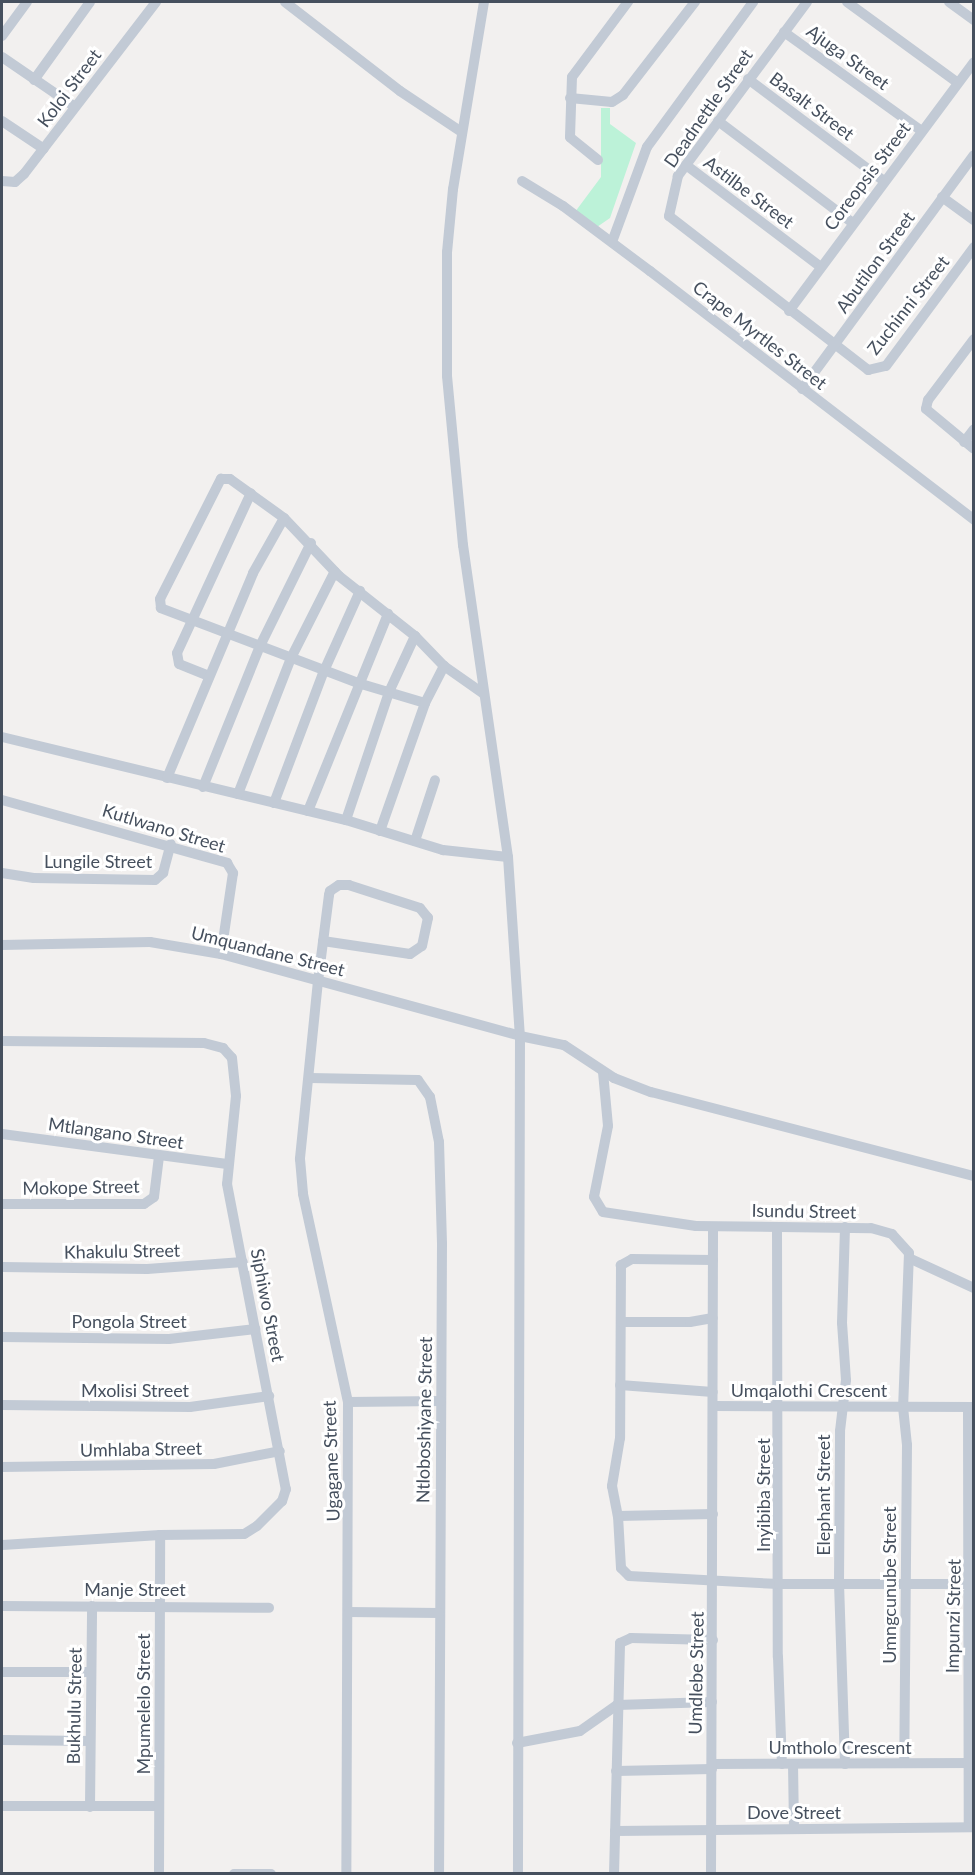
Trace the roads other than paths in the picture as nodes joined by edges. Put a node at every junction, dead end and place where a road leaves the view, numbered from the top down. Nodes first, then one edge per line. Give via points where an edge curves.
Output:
1 (27, 2) edge
2 (90, 2) edge
3 (156, 2) edge
4 (285, 2) edge
5 (484, 2) edge
6 (627, 2) edge
7 (695, 2) edge
8 (753, 2) edge
9 (807, 2) edge
10 (847, 2) edge
11 (949, 2) edge
12 (974, 20) edge
13 (784, 32) junction
14 (2, 36) edge
15 (2, 57) edge
16 (974, 62) edge
17 (748, 79) junction
18 (34, 80) junction
19 (958, 82) junction
20 (570, 98) junction
21 (75, 107) junction
22 (2, 121) edge
23 (718, 121) junction
24 (460, 131) junction
25 (922, 131) junction
26 (44, 149) junction
27 (974, 155) edge
28 (598, 160) dead end
29 (686, 165) junction
30 (2, 181) edge
31 (522, 181) dead end
32 (884, 181) junction
33 (942, 197) junction
34 (974, 220) edge
35 (853, 223) junction
36 (612, 242) junction
37 (974, 247) edge
38 (821, 267) junction
39 (789, 311) junction
40 (974, 339) edge
41 (834, 346) junction
42 (802, 389) junction
43 (974, 429) edge
44 (964, 442) junction
45 (974, 449) edge
46 (251, 492) junction
47 (284, 518) junction
48 (974, 520) edge
49 (311, 543) junction
50 (335, 571) junction
51 (360, 591) junction
52 (388, 614) junction
53 (192, 619) junction
54 (227, 633) junction
55 (415, 636) junction
56 (260, 646) junction
57 (291, 658) junction
58 (444, 666) junction
59 (324, 670) junction
60 (209, 676) junction
61 (357, 683) junction
62 (389, 692) junction
63 (484, 694) junction
64 (425, 703) junction
65 (2, 737) edge
66 (167, 778) junction
67 (435, 780) dead end
68 (203, 787) junction
69 (238, 794) junction
70 (2, 800) edge
71 (274, 803) junction
72 (308, 811) junction
73 (346, 820) junction
74 (380, 831) junction
75 (415, 841) junction
76 (171, 844) junction
77 (508, 857) junction
78 (2, 873) edge
79 (323, 941) junction
80 (2, 945) edge
81 (221, 954) junction
82 (318, 981) junction
83 (520, 1036) junction
84 (2, 1041) edge
85 (603, 1072) junction
86 (310, 1078) junction
87 (2, 1134) edge
88 (159, 1156) junction
89 (227, 1164) junction
90 (974, 1176) edge
91 (2, 1204) edge
92 (713, 1227) junction
93 (777, 1227) junction
94 (845, 1227) junction
95 (911, 1259) junction
96 (713, 1260) junction
97 (243, 1262) junction
98 (2, 1268) edge
99 (974, 1288) edge
100 (713, 1318) junction
101 (621, 1322) junction
102 (255, 1329) junction
103 (2, 1337) edge
104 (620, 1385) junction
105 (713, 1392) junction
106 (269, 1396) junction
107 (441, 1401) junction
108 (348, 1402) junction
109 (2, 1405) edge
110 (713, 1406) junction
111 (843, 1406) junction
112 (780, 1407) junction
113 (903, 1407) junction
114 (971, 1407) edge
115 (280, 1451) junction
116 (2, 1467) edge
117 (713, 1514) junction
118 (618, 1516) junction
119 (160, 1535) junction
120 (2, 1545) edge
121 (714, 1582) junction
122 (839, 1583) junction
123 (906, 1583) junction
124 (778, 1584) junction
125 (972, 1584) edge
126 (160, 1604) junction
127 (2, 1605) edge
128 (92, 1606) junction
129 (269, 1608) dead end
130 (349, 1612) junction
131 (439, 1613) junction
132 (713, 1640) junction
133 (2, 1672) edge
134 (90, 1672) junction
135 (712, 1702) junction
136 (617, 1705) junction
137 (2, 1740) edge
138 (90, 1741) junction
139 (517, 1743) junction
140 (904, 1763) junction
141 (970, 1763) edge
142 (788, 1764) junction
143 (845, 1764) junction
144 (712, 1766) junction
145 (616, 1771) junction
146 (2, 1806) edge
147 (90, 1806) junction
148 (159, 1806) junction
149 (971, 1827) edge
150 (794, 1828) junction
151 (711, 1829) junction
152 (615, 1831) junction
153 (159, 1874) edge
154 (234, 1874) edge
155 (271, 1874) edge
156 (346, 1874) edge
157 (439, 1874) edge
158 (518, 1874) edge
159 (614, 1874) edge
160 (711, 1874) edge

1 - 14 street
2 - 18 street
3 - 21 street, Koloi Street
4 - 24 street via 400,92
5 - 24 street
6 - 20 street via 572,77
7 - 20 street via 624,95 612,102
8 - 36 street via 647,147
9 - 13 street, Deadnettle Street
10 - 19 street
11 - 12 street
13 - 17 street, Deadnettle Street
13 - 25 street, Ajuga Street
15 - 18 street
16 - 19 street, Coreopsis Street
17 - 23 street, Deadnettle Street
17 - 32 street, Basalt Street
18 - 21 street
19 - 25 street, Coreopsis Street
20 - 28 street via 570,137
21 - 26 street, Koloi Street
22 - 26 street
23 - 29 street, Deadnettle Street
23 - 35 street
24 - 63 street via 447,252 448,405
25 - 32 street, Coreopsis Street
26 - 30 street, Koloi Street via 15,182
27 - 33 street, Abutilon Street
29 - 38 street, Astilbe Street
29 - 39 street, Deadnettle Street via 675,186 669,216
31 - 36 street, Crape Myrtles Street
32 - 35 street, Coreopsis Street
33 - 34 street
33 - 41 street, Abutilon Street
35 - 38 street, Coreopsis Street
36 - 42 street, Crape Myrtles Street
37 - 41 street, Zuchinni Street via 886,366 868,370
38 - 39 street, Coreopsis Street
39 - 41 street, Deadnettle Street
40 - 44 street via 928,400 926,409
41 - 42 street, Abutilon Street
42 - 48 street, Crape Myrtles Street
43 - 44 street
44 - 45 street
46 - 47 street
46 - 53 street
46 - 53 street via 222,479 160,599 163,610
47 - 49 street
47 - 54 street via 261,557
49 - 50 street
49 - 56 street
50 - 51 street
50 - 57 street
51 - 52 street
51 - 59 street
52 - 55 street
52 - 61 street
53 - 54 street
53 - 60 street via 177,660 182,666
54 - 56 street
54 - 60 street
55 - 58 street
55 - 62 street
56 - 57 street
56 - 68 street
57 - 59 street
57 - 69 street
58 - 63 street
58 - 64 street
59 - 61 street
59 - 71 street
60 - 66 street
61 - 62 street
61 - 72 street
62 - 64 street
62 - 73 street
63 - 77 street
64 - 74 street
65 - 66 street
66 - 68 street
67 - 75 street
68 - 69 street
69 - 71 street
70 - 76 street, Kutlwano Street
71 - 72 street
72 - 73 street
73 - 74 street
74 - 75 street
75 - 77 street via 459,853
76 - 78 street, Lungile Street via 164,873 155,880 33,878
76 - 81 street, Kutlwano Street via 230,865 233,873
77 - 83 street
79 - 79 street, Ugagane Street via 329,895 339,885 420,908 428,918 422,946 410,954
79 - 82 street, Ugagane Street
80 - 81 street, Umquandane Street via 150,942
81 - 82 street, Umquandane Street
82 - 83 street, Umquandane Street
82 - 86 street, Ugagane Street
83 - 85 street, Umquandane Street via 564,1045
83 - 139 street
84 - 89 street, Siphiwo Street via 133,1041 224,1048 232,1058 237,1082
85 - 90 street, Umquandane Street via 660,1095
85 - 92 street, Isundu Street via 609,1110 595,1185 597,1207 623,1218
86 - 107 street, Ntloboshiyane Street via 412,1079 427,1090 439,1142 441,1172
86 - 108 street, Ugagane Street via 300,1173
87 - 88 street, Mtlangano Street
88 - 89 street, Mtlangano Street
88 - 91 street, Mokope Street via 154,1197 144,1204
89 - 97 street, Siphiwo Street via 229,1199
92 - 93 street, Isundu Street
92 - 96 street
93 - 94 street, Isundu Street
93 - 112 street, Inyibiba Street
94 - 95 street, Isundu Street via 892,1234 904,1244
94 - 111 street, Elephant Street
95 - 99 street
95 - 113 street
96 - 100 street
96 - 101 street via 624,1261 620,1269
97 - 98 street, Khakulu Street via 147,1269
97 - 102 street, Siphiwo Street
100 - 101 street
100 - 105 street
101 - 104 street
102 - 103 street, Pongola Street via 169,1339
102 - 106 street, Siphiwo Street
104 - 105 street
104 - 118 street via 620,1438 612,1486
105 - 110 street
106 - 109 street, Mxolisi Street via 190,1407
106 - 115 street, Siphiwo Street
107 - 108 street
107 - 131 street, Ntloboshiyane Street
108 - 130 street, Ugagane Street
110 - 112 street, Umqalothi Crescent
110 - 117 street, Umqalothi Crescent
111 - 112 street, Umqalothi Crescent
111 - 113 street, Umqalothi Crescent
111 - 122 street, Elephant Street
112 - 124 street, Inyibiba Street
113 - 114 street, Umqalothi Crescent
113 - 123 street, Umngcunube Street via 907,1444
114 - 125 street, Impunzi Street
115 - 116 street, Umhlaba Street via 214,1464
115 - 119 street, Siphiwo Street via 285,1495 251,1532
117 - 118 street
117 - 121 street, Umqalothi Crescent
118 - 121 street via 624,1574
119 - 120 street, Siphiwo Street
119 - 126 street, Mpumelelo Street
121 - 124 street
121 - 132 street, Umdlebe Street
122 - 123 street
122 - 124 street
122 - 143 street, Elephant Street
123 - 125 street
123 - 140 street, Umngcunube Street
124 - 142 street, Inyibiba Street
125 - 141 street, Impunzi Street
126 - 128 street, Manje Street
126 - 129 street, Manje Street
126 - 148 street, Mpumelelo Street
127 - 128 street, Manje Street
128 - 134 street, Bukhulu Street
130 - 131 street
130 - 156 street, Ugagane Street
131 - 157 street, Ntloboshiyane Street
132 - 135 street, Umdlebe Street
132 - 136 street via 622,1640
133 - 134 street
134 - 138 street, Bukhulu Street
135 - 136 street
135 - 144 street, Umdlebe Street
136 - 139 street via 580,1731
136 - 145 street
137 - 138 street
138 - 147 street, Bukhulu Street
139 - 158 street
140 - 141 street, Umtholo Crescent
140 - 143 street, Umtholo Crescent
141 - 149 street, Impunzi Street
142 - 143 street, Umtholo Crescent
142 - 144 street, Umtholo Crescent
142 - 150 street, Inyibiba Street
144 - 145 street, Umtholo Crescent
144 - 151 street
145 - 152 street
146 - 147 street
147 - 148 street
148 - 153 street, Mpumelelo Street
149 - 150 street, Dove Street
150 - 151 street, Dove Street
151 - 152 street, Dove Street
151 - 160 street
152 - 159 street
154 - 155 street

